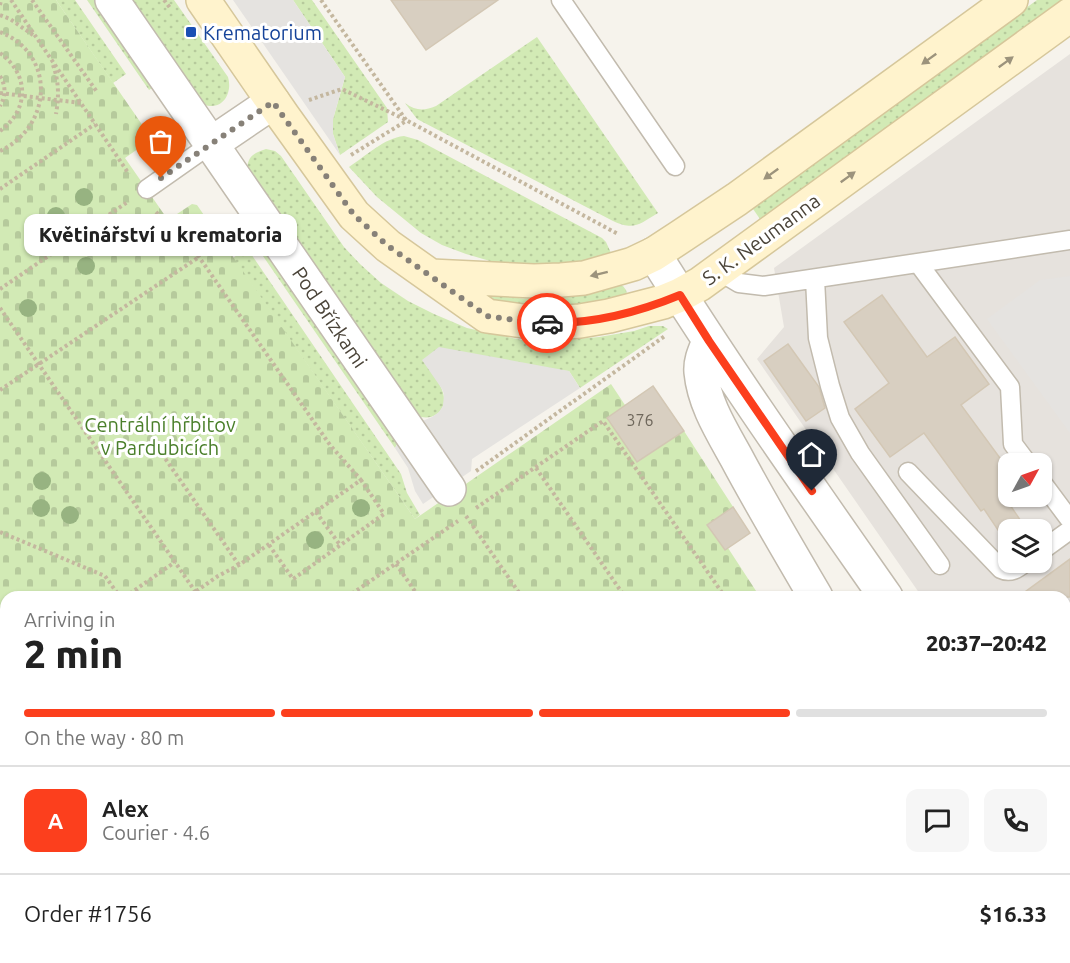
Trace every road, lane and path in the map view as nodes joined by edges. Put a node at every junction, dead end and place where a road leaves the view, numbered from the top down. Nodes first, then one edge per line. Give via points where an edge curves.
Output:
1 (1, 0) edge
2 (10, 0) edge
3 (32, 0) edge
4 (112, 0) edge
5 (202, 0) edge
6 (321, 0) edge
7 (561, 0) edge
8 (1011, 0) edge
9 (0, 5) edge
10 (0, 15) edge
11 (1070, 15) edge
12 (0, 32) edge
13 (36, 37) junction
14 (0, 53) edge
15 (50, 57) junction
16 (0, 76) edge
17 (342, 88) dead end
18 (97, 92) dead end
19 (2, 94) edge
20 (22, 96) junction
21 (41, 98) junction
22 (58, 100) junction
23 (273, 102) junction
24 (81, 103) junction
25 (0, 106) edge
26 (56, 114) dead end
27 (406, 120) junction
28 (95, 124) junction
29 (0, 131) edge
30 (211, 144) junction
31 (0, 151) edge
32 (675, 166) dead end
33 (324, 173) junction
34 (0, 189) edge
35 (144, 190) junction
36 (624, 238) dead end
37 (1070, 240) edge
38 (654, 254) junction
39 (199, 257) junction
40 (918, 264) junction
41 (718, 271) junction
42 (431, 276) junction
43 (815, 279) junction
44 (0, 289) edge
45 (0, 308) edge
46 (694, 317) junction
47 (39, 364) junction
48 (0, 390) edge
49 (1020, 453) edge
50 (162, 454) dead end
51 (536, 468) junction
52 (908, 472) dead end
53 (362, 480) junction
54 (1052, 496) edge
55 (459, 504) junction
56 (475, 509) dead end
57 (316, 512) junction
58 (1070, 520) edge
59 (1070, 530) edge
60 (0, 532) edge
61 (1052, 543) edge
62 (269, 545) junction
63 (340, 545) junction
64 (175, 562) junction
65 (396, 564) junction
66 (239, 565) junction
67 (940, 565) dead end
68 (998, 566) edge
69 (136, 590) edge
70 (116, 591) edge
71 (194, 591) edge
72 (196, 591) edge
73 (356, 591) edge
74 (415, 591) edge
75 (518, 591) edge
76 (621, 591) edge
77 (721, 591) edge
78 (812, 591) edge
79 (882, 591) edge

1 - 9 path
2 - 13 path
3 - 18 path
4 - 30 street, Pod Břízkami
5 - 23 street
6 - 27 path
7 - 32 lane
8 -> 38 street
10 - 13 path
41 -> 11 street, S. K. Neumanna
12 - 21 path via 30,55 39,76
13 - 15 path
14 - 20 path via 19,75
15 - 22 path
15 - 24 path
16 - 19 path
17 - 27 path
19 - 20 path
19 - 25 path
20 - 21 path
20 - 29 path via 15,117
21 - 22 path
21 - 31 path via 24,135
22 - 24 path
22 - 26 path
23 - 30 street
23 - 33 street
24 - 28 path
27 - 33 path
27 - 36 path
28 - 34 path
28 - 35 path
30 - 35 lane
30 - 55 street, Pod Břízkami
33 - 42 street via 354,215 388,246
35 - 39 path via 157,214
35 - 44 path
37 - 40 lane
38 -> 42 street via 584,278 534,281
38 - 46 street
39 - 47 path
39 - 53 path via 330,445
40 - 43 lane
40 - 49 lane via 1010,387 1013,444
41 - 43 lane via 739,283 755,286
41 - 46 street, S. K. Neumanna
42 - 46 street, S. K. Neumanna via 487,316 555,323 653,305
43 - 67 lane via 818,338 840,418 860,453
45 - 47 path
46 - 55 path
46 - 78 street via 703,354 701,374 713,414
46 - 79 street
47 - 48 path
47 - 64 path
50 - 66 path
51 - 56 path
51 - 76 path
51 - 77 path via 603,421
52 - 68 lane
53 - 57 path
53 - 63 path via 384,514
54 - 58 lane
55 - 65 path
55 - 75 path
57 - 62 path
57 - 63 path
59 - 61 lane
60 - 70 path via 105,576
62 - 63 path via 293,579
62 - 66 path
64 - 69 path
64 - 71 path
65 - 73 path
65 - 74 path
66 - 72 path

